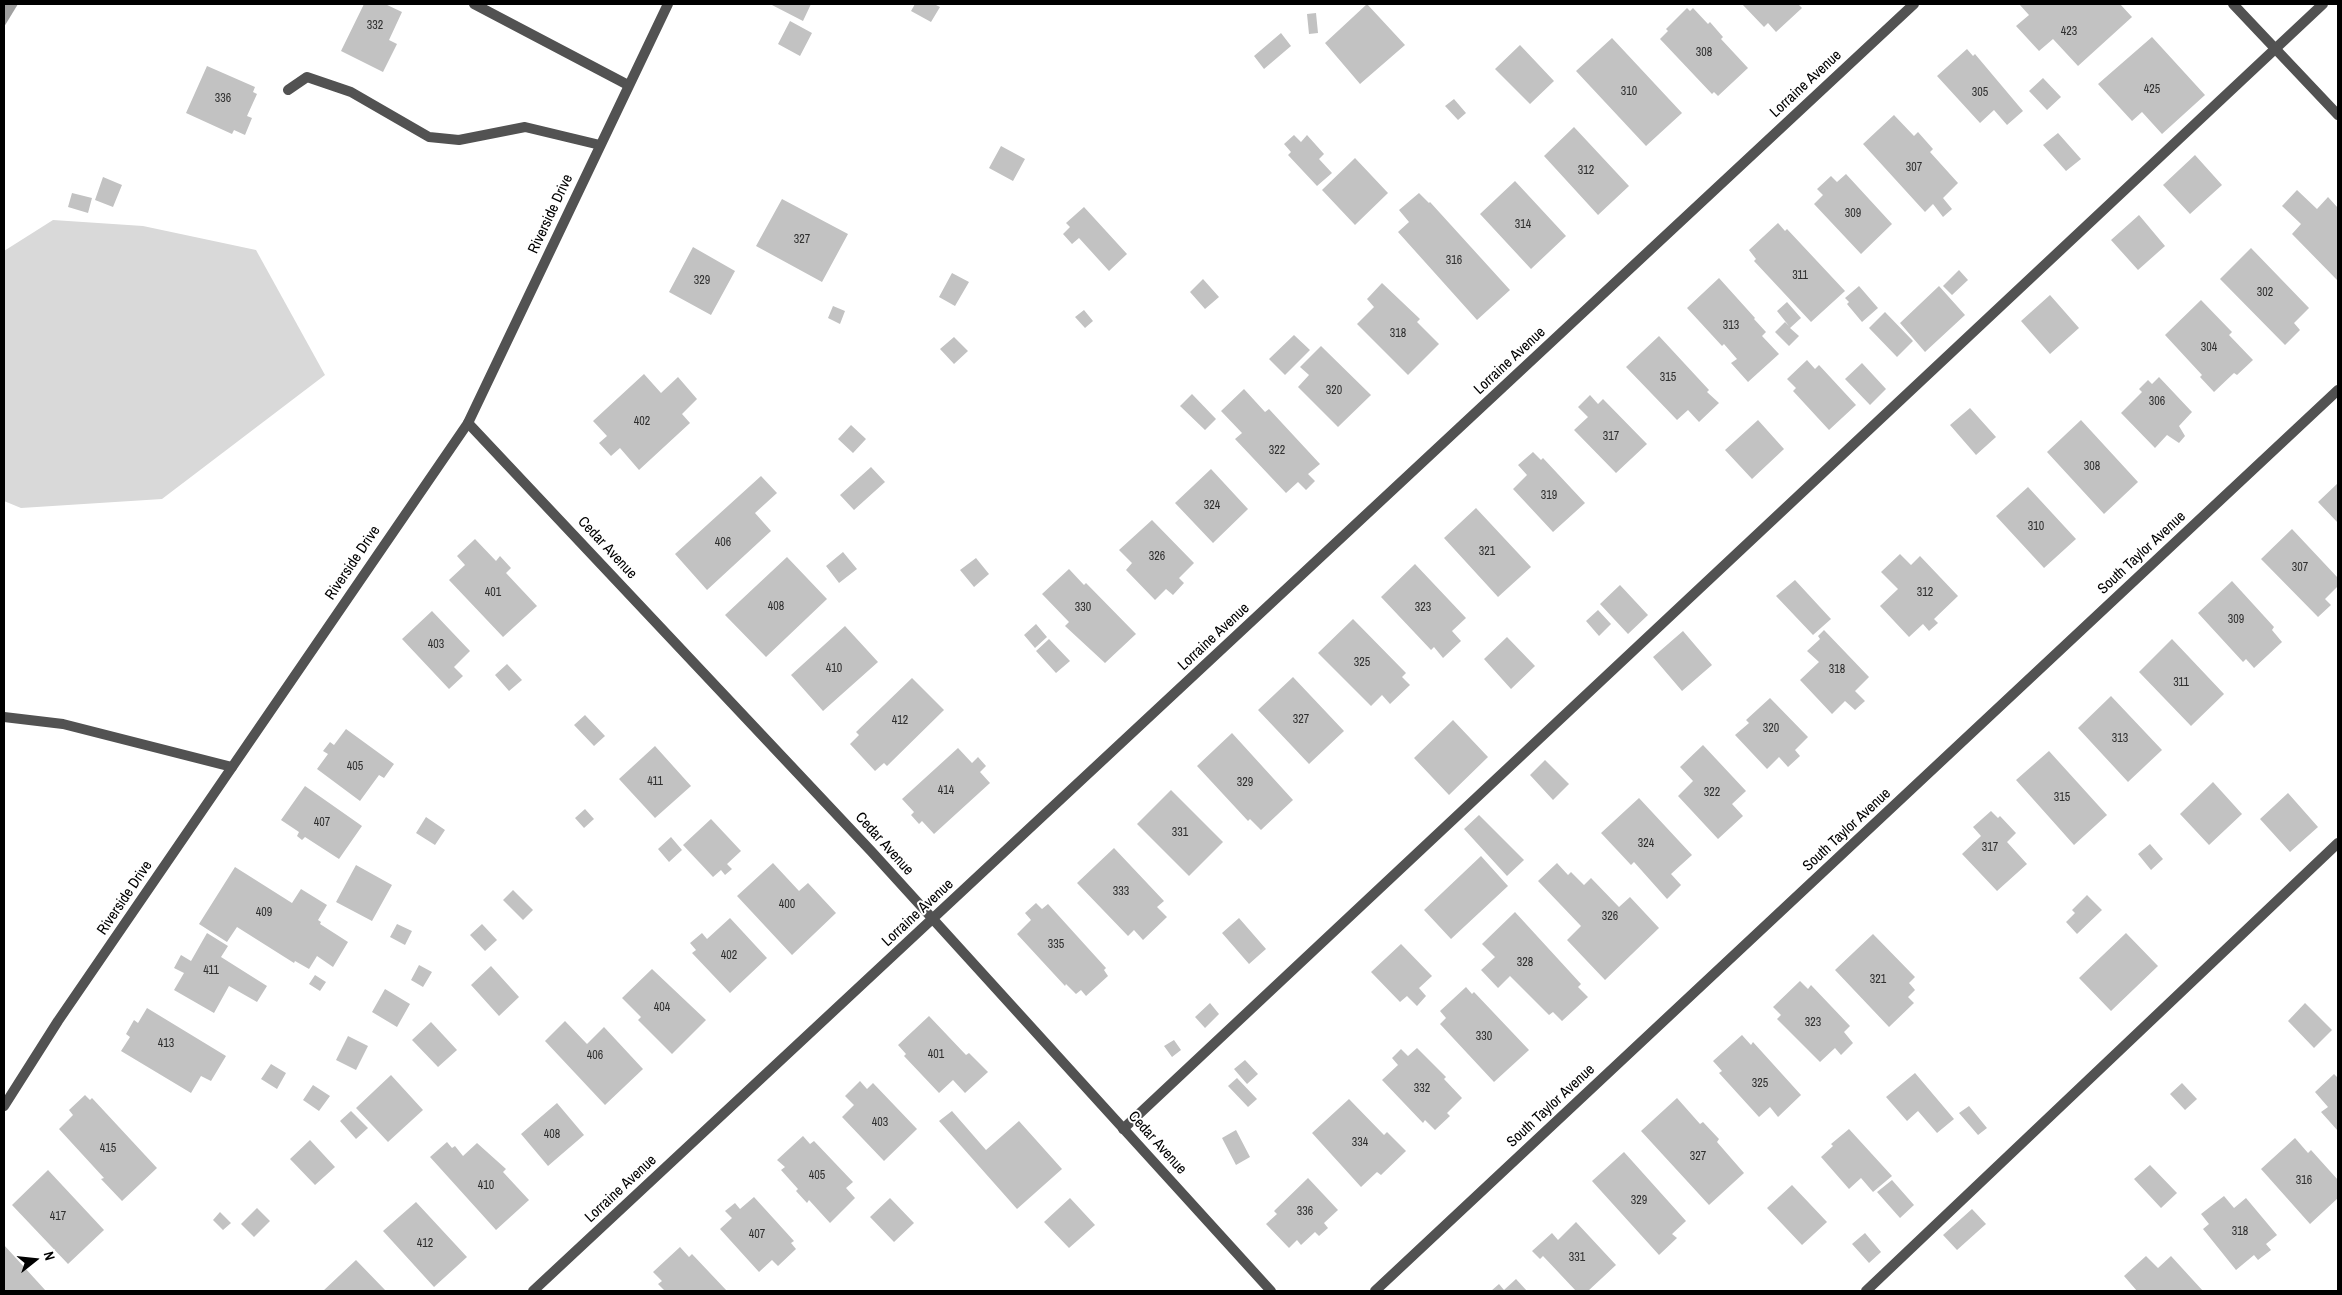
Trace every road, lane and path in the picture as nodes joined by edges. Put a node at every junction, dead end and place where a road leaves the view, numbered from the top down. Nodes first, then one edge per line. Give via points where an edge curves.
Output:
1 (474, 4) edge
2 (668, 4) edge
3 (1914, 4) edge
4 (2233, 4) edge
5 (2324, 4) edge
6 (2276, 48) junction
7 (628, 85) junction
8 (288, 90) dead end
9 (2338, 115) edge
10 (600, 144) junction
11 (2338, 390) edge
12 (468, 423) junction
13 (4, 717) edge
14 (232, 768) junction
15 (2338, 843) edge
16 (933, 920) junction
17 (4, 1106) edge
18 (1123, 1129) junction
19 (533, 1291) edge
20 (1271, 1291) edge
21 (1375, 1291) edge
22 (1866, 1291) edge

1 - 7 street
2 - 7 street, Riverside Drive
3 - 16 street, Lorraine Avenue
4 - 6 street
5 - 6 street
6 - 9 street
6 - 18 street
7 - 10 street, Riverside Drive
8 - 10 street via 307,77 351,92 429,137 459,140 525,127
10 - 12 street, Riverside Drive
11 - 21 street, South Taylor Avenue
12 - 14 street, Riverside Drive
12 - 16 street, Cedar Avenue via 743,713
13 - 14 street via 64,724
14 - 17 street, Riverside Drive via 58,1021
15 - 22 street
16 - 18 street, Cedar Avenue
16 - 19 street, Lorraine Avenue
18 - 20 street, Cedar Avenue

